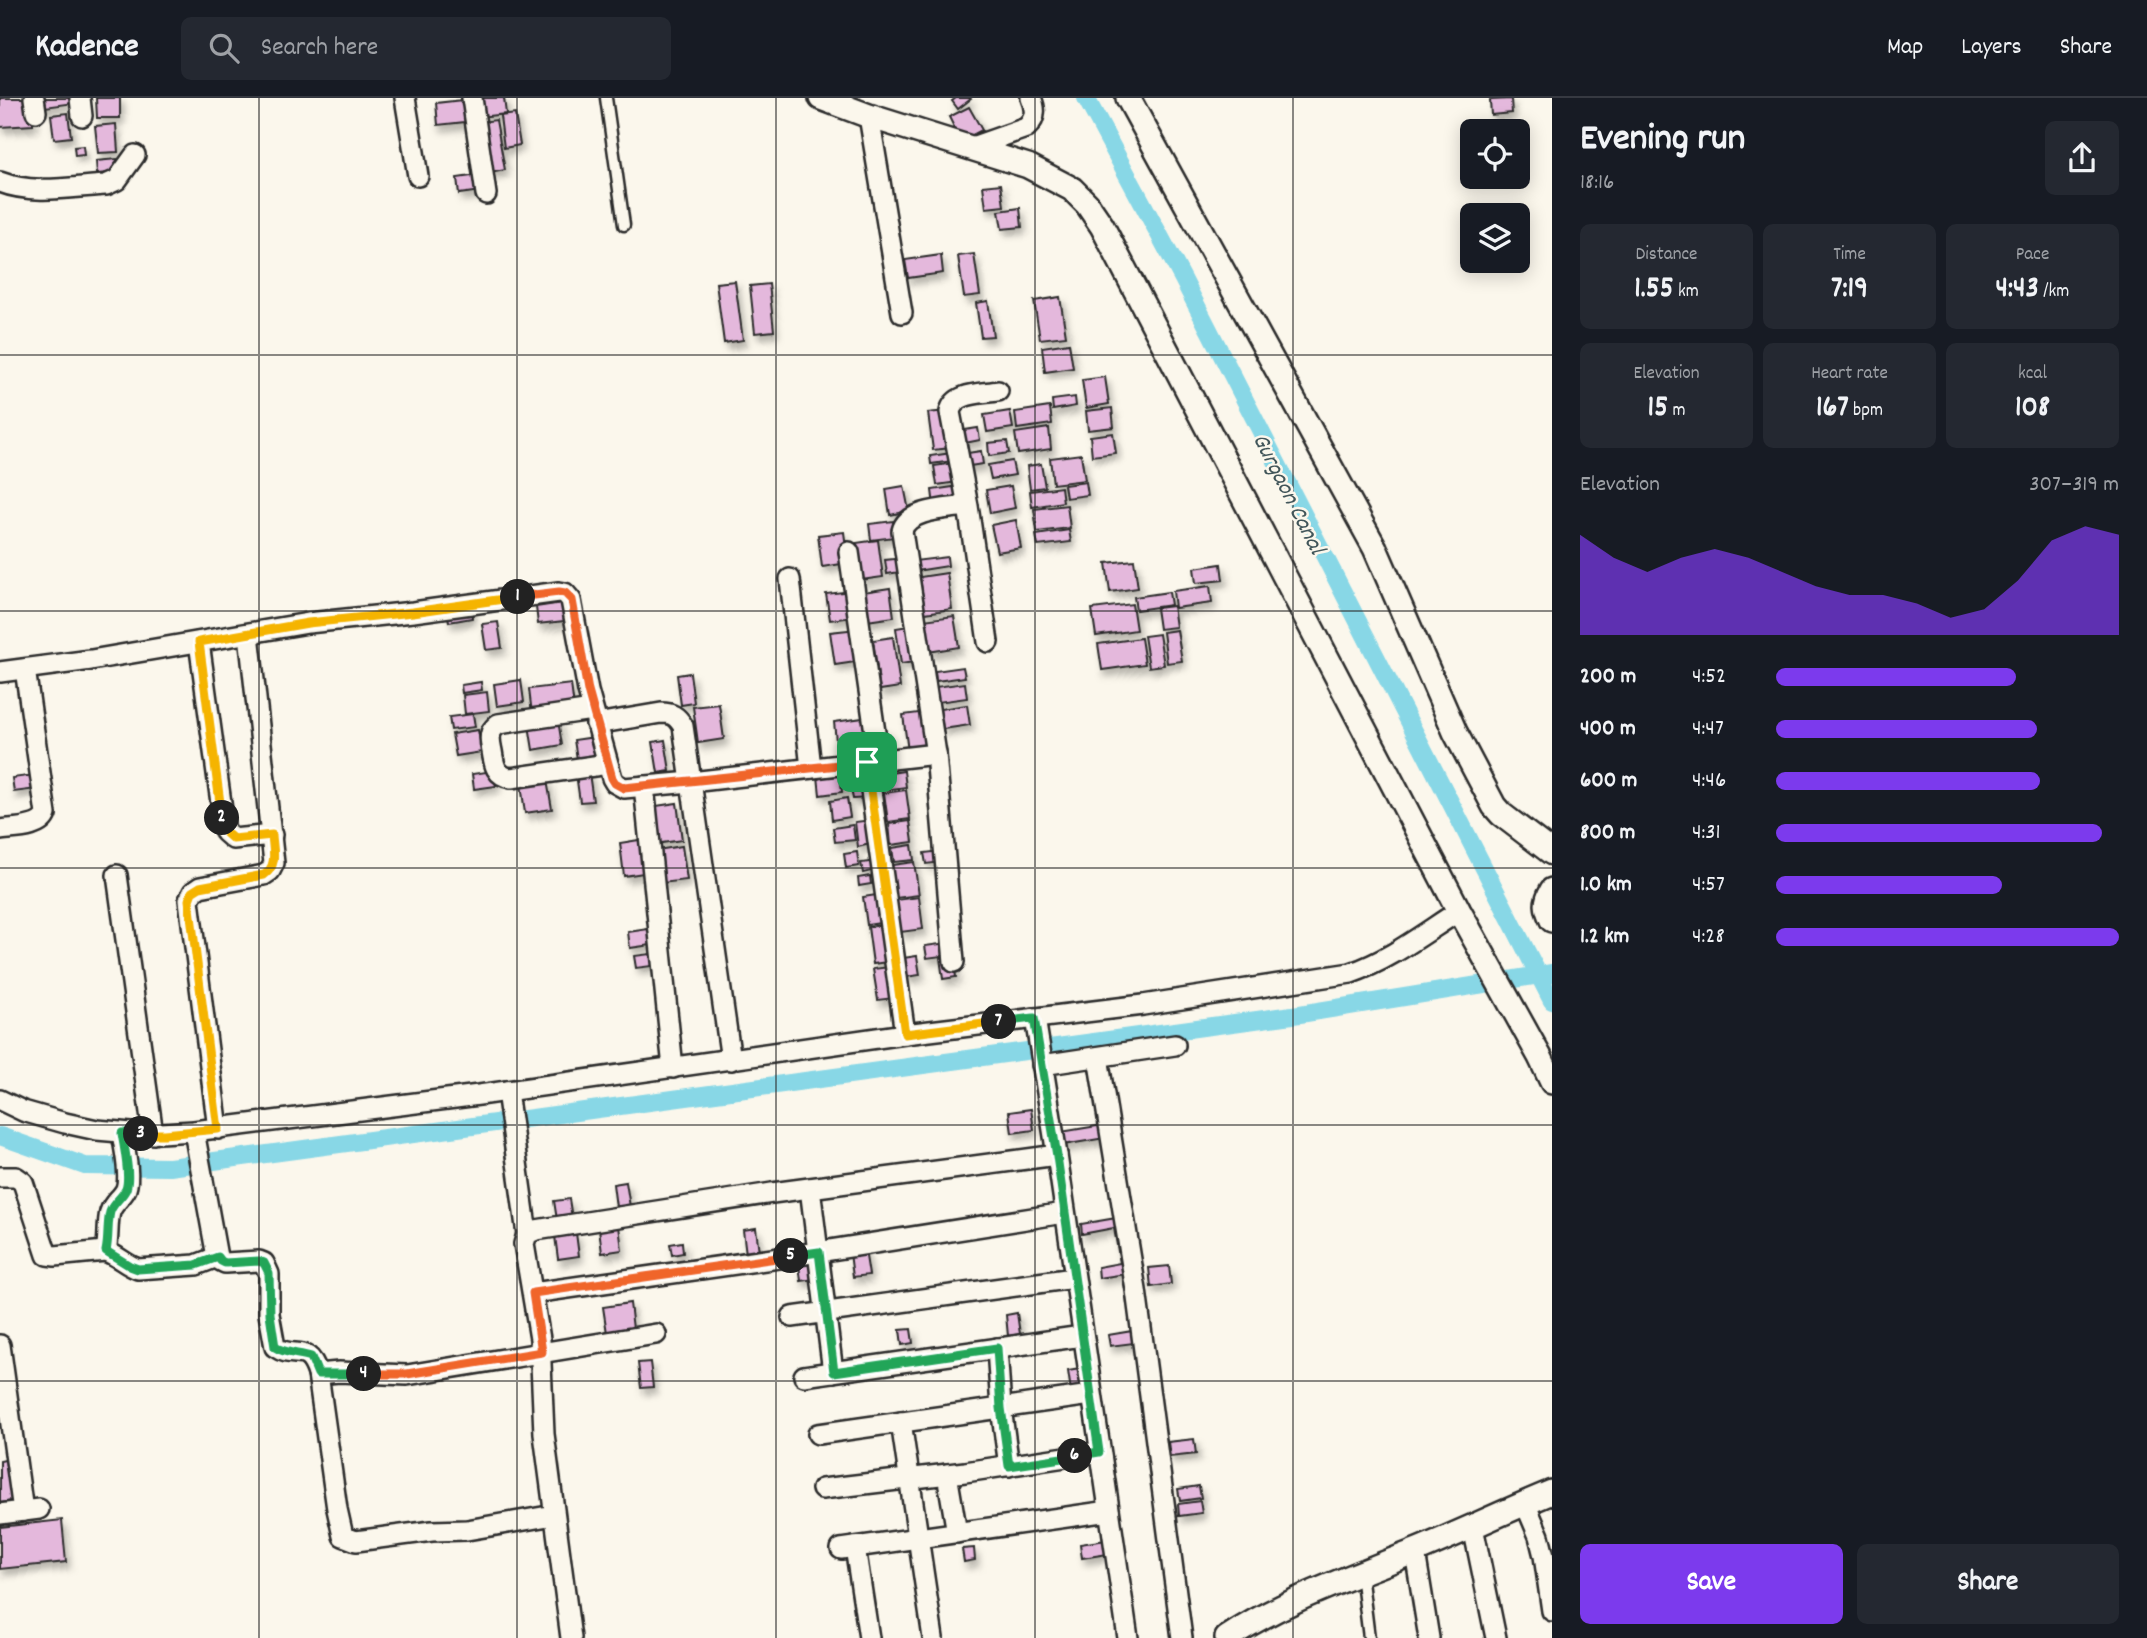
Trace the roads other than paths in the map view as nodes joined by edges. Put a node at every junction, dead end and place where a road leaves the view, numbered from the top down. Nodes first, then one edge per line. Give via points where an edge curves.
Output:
1 (405, 98) edge
2 (472, 98) edge
3 (606, 98) edge
4 (821, 98) edge
5 (1031, 98) edge
6 (1128, 98) edge
7 (869, 116) junction
8 (972, 147) junction
9 (135, 155) dead end
10 (418, 176) dead end
11 (0, 182) edge
12 (486, 194) dead end
13 (624, 225) dead end
14 (902, 313) dead end
15 (998, 391) dead end
16 (967, 506) junction
17 (849, 552) dead end
18 (790, 579) dead end
19 (249, 634) junction
20 (199, 642) junction
21 (988, 642) dead end
22 (25, 669) junction
23 (0, 672) edge
24 (594, 717) junction
25 (936, 754) junction
26 (873, 761) junction
27 (608, 764) junction
28 (811, 768) junction
29 (691, 782) junction
30 (644, 786) junction
31 (0, 830) edge
32 (272, 835) junction
33 (1552, 853) edge
34 (117, 875) dead end
35 (1459, 911) junction
36 (954, 962) dead end
37 (1034, 1018) junction
38 (905, 1034) junction
39 (1175, 1045) dead end
40 (1040, 1053) junction
41 (1098, 1057) junction
42 (731, 1060) junction
43 (673, 1068) junction
44 (1552, 1082) edge
45 (507, 1091) junction
46 (0, 1100) edge
47 (218, 1129) junction
48 (194, 1131) junction
49 (122, 1133) junction
50 (153, 1133) junction
51 (1057, 1156) junction
52 (0, 1177) edge
53 (810, 1188) junction
54 (1064, 1213) junction
55 (527, 1234) junction
56 (106, 1251) junction
57 (819, 1252) junction
58 (218, 1257) junction
59 (1074, 1278) junction
60 (533, 1293) junction
61 (826, 1313) junction
62 (792, 1317) dead end
63 (656, 1334) dead end
64 (1082, 1336) junction
65 (0, 1345) edge
66 (997, 1348) junction
67 (542, 1352) junction
68 (834, 1372) junction
69 (318, 1374) junction
70 (804, 1376) dead end
71 (1091, 1395) junction
72 (1001, 1408) junction
73 (901, 1422) junction
74 (818, 1434) dead end
75 (1099, 1452) junction
76 (1009, 1466) junction
77 (947, 1474) junction
78 (908, 1478) junction
79 (822, 1489) dead end
80 (1552, 1492) edge
81 (1525, 1503) junction
82 (1109, 1511) junction
83 (0, 1514) edge
84 (554, 1515) junction
85 (1473, 1527) junction
86 (957, 1534) junction
87 (918, 1539) junction
88 (1415, 1552) junction
89 (1361, 1573) junction
90 (1552, 1611) edge
91 (571, 1638) edge
92 (869, 1638) edge
93 (933, 1638) edge
94 (1128, 1638) edge
95 (1182, 1638) edge
96 (1227, 1638) edge
97 (1369, 1638) edge
98 (1429, 1638) edge
99 (1496, 1638) edge

1 - 10 street
2 - 12 street
3 - 13 lane
4 - 7 street
5 - 8 street via 1035,111 1031,124
6 - 33 street via 1374,548 1455,732 1494,806
7 - 8 street
7 - 14 street
8 - 35 street via 1028,166 1072,189 1102,226
9 - 11 street via 117,180 106,185 30,190
15 - 16 street via 960,397 951,406
16 - 21 street
16 - 25 street via 915,515 901,531
17 - 26 street
18 - 28 street
19 - 20 street
19 - 24 street via 565,593 572,600
19 - 32 street
20 - 22 street
20 - 32 street via 225,832 233,839
22 - 23 street
22 - 31 street via 47,814 40,823
24 - 27 street
24 - 27 street via 498,724 489,737 494,764 504,777 511,778
24 - 29 street via 671,713 682,726
25 - 26 street
25 - 36 street
26 - 28 street
26 - 38 street
27 - 30 street via 619,786
28 - 29 street
29 - 30 street
29 - 42 street
30 - 43 street
32 - 47 street via 274,863 270,872 200,887 189,900
34 - 50 street
35 - 37 street via 1394,953 1351,973
35 - 44 street
37 - 38 street
37 - 40 street
38 - 42 street
39 - 41 street
40 - 41 street
40 - 51 street
41 - 95 street via 1138,1303
42 - 43 street
43 - 45 street
45 - 47 street
45 - 55 street
46 - 49 street via 65,1123
47 - 48 street
48 - 50 street
48 - 58 street
49 - 50 street
49 - 56 street via 126,1190 110,1214
51 - 53 street
51 - 54 street
52 - 56 street via 23,1182 47,1255
53 - 55 street
53 - 57 street
54 - 57 street
54 - 59 street
55 - 60 street via 524,1244
56 - 58 street via 138,1269 196,1265
57 - 60 street
57 - 61 street
58 - 69 street via 225,1263 264,1263 269,1273 275,1347 311,1357
59 - 61 street
59 - 64 street
60 - 67 street
61 - 62 street
61 - 68 street
63 - 67 street
64 - 66 street
64 - 71 street
65 - 83 street via 31,1510
66 - 68 street
66 - 72 street
67 - 69 street via 407,1374
67 - 84 street via 544,1434
68 - 70 street
69 - 84 street via 343,1536 356,1541 467,1530
71 - 72 street
71 - 75 street
72 - 73 street
72 - 76 street
73 - 74 street
73 - 78 street
75 - 76 street
75 - 82 street
76 - 77 street
77 - 78 street
77 - 86 street
78 - 79 street
78 - 87 street
80 - 81 street
81 - 85 street
81 - 90 street via 1539,1536
82 - 86 street
82 - 94 street
84 - 91 street
85 - 88 street
85 - 99 street
86 - 87 street
87 - 92 street via 848,1548
87 - 93 street
88 - 89 street
88 - 98 street
89 - 96 street via 1270,1613
89 - 97 lane

